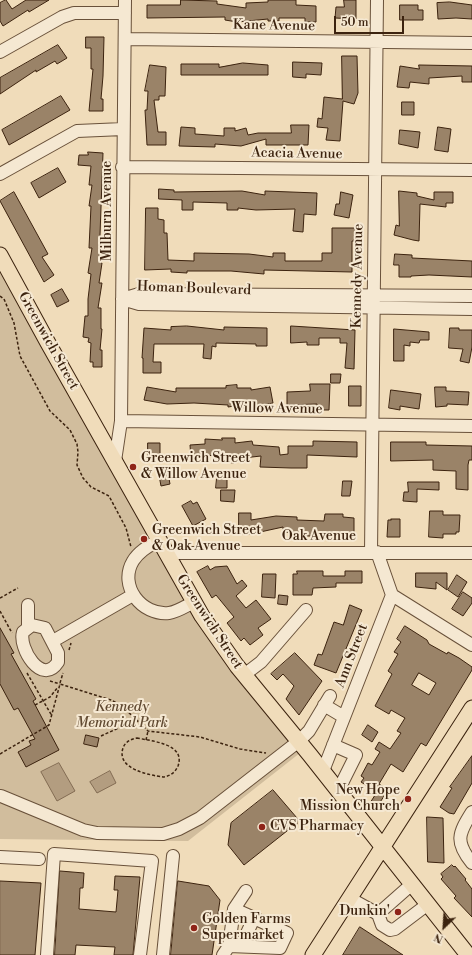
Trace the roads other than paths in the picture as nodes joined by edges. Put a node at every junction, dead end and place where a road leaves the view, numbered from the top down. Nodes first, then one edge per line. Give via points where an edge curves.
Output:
1 (125, 0) edge
2 (377, 0) edge
3 (125, 13) junction
4 (124, 39) junction
5 (376, 42) junction
6 (472, 43) edge
7 (0, 52) edge
8 (123, 130) junction
9 (122, 166) junction
10 (375, 170) junction
11 (472, 170) edge
12 (0, 174) edge
13 (0, 255) edge
14 (373, 296) junction
15 (472, 296) edge
16 (122, 299) junction
17 (247, 300) junction
18 (373, 308) junction
19 (472, 309) edge
20 (121, 422) junction
21 (372, 425) junction
22 (472, 426) edge
23 (115, 461) junction
24 (158, 540) junction
25 (374, 552) junction
26 (166, 553) junction
27 (472, 553) edge
28 (133, 595) junction
29 (392, 595) junction
30 (194, 602) junction
31 (28, 605) dead end
32 (306, 610) dead end
33 (28, 626) junction
34 (53, 641) junction
35 (472, 646) edge
36 (244, 675) junction
37 (472, 708) edge
38 (344, 717) junction
39 (299, 741) junction
40 (333, 745) junction
41 (323, 771) junction
42 (338, 791) junction
43 (1, 796) edge
44 (472, 812) edge
45 (383, 847) junction
46 (173, 856) dead end
47 (0, 857) edge
48 (38, 859) dead end
49 (472, 863) edge
50 (412, 884) junction
51 (246, 891) dead end
52 (350, 898) junction
53 (428, 904) junction
54 (234, 909) junction
55 (378, 914) junction
56 (254, 918) junction
57 (241, 946) junction
58 (226, 951) edge
59 (274, 951) edge
60 (47, 955) edge
61 (140, 955) edge
62 (163, 955) edge
63 (313, 955) edge
64 (468, 955) edge

1 - 3 street, Milburn Avenue
2 - 5 street, Kennedy Avenue
3 - 4 street, Milburn Avenue
3 - 7 street via 74,13 62,17
4 - 5 street, Kane Avenue
4 - 8 street, Milburn Avenue
5 - 6 street, Kane Avenue
5 - 10 street, Kennedy Avenue
8 - 9 street, Milburn Avenue
8 - 12 street via 77,131
9 - 10 street, Acacia Avenue
9 - 16 street, Milburn Avenue
10 - 11 street, Acacia Avenue
10 - 14 street, Kennedy Avenue
13 - 23 main road, Greenwich Street
14 - 15 street, Homan Boulevard
14 - 17 street, Homan Boulevard
14 - 18 street, Kennedy Avenue
16 - 17 street, Homan Boulevard via 139,304
16 - 20 street, Milburn Avenue
17 - 18 street, Homan Boulevard
18 - 19 street, Homan Boulevard
18 - 21 street, Kennedy Avenue
20 - 21 street, Willow Avenue
20 - 23 street
21 - 22 street, Willow Avenue
21 - 25 street, Kennedy Avenue
23 - 24 main road, Greenwich Street
24 - 26 main road, Greenwich Street
24 - 28 street via 138,553 128,573
25 - 26 street, Oak Avenue
25 - 27 street, Oak Avenue
25 - 29 street
26 - 30 main road, Greenwich Street
28 - 30 street via 144,606 158,613 169,613
28 - 34 street
29 - 35 street
29 - 38 street, Ann Street
30 - 36 main road, Greenwich Street
31 - 33 street
32 - 36 street via 261,662
33 - 34 street via 41,626
33 - 34 street via 22,632 21,640 39,669 52,668 58,662 58,653
36 - 39 main road, Greenwich Street
37 - 45 main road
38 - 39 street via 327,701 310,731
38 - 40 street, Ann Street
39 - 41 main road, Greenwich Street
39 - 43 street via 200,818 163,834 97,833 83,830
40 - 41 street, Ann Street
40 - 42 street via 356,754
41 - 42 main road, Greenwich Street
42 - 45 main road, Greenwich Street
44 - 49 street via 463,826 460,844 462,851
45 - 50 main road, Greenwich Street
45 - 52 main road
46 - 62 street
47 - 48 street
50 - 53 main road, Greenwich Street
50 - 55 street
51 - 54 street
52 - 55 street
52 - 63 main road
53 - 55 street via 390,930 382,925
53 - 64 main road, Greenwich Street
54 - 56 street
54 - 58 street
56 - 57 street
56 - 59 street via 287,934 280,948
57 - 58 street
57 - 59 street
60 - 61 street via 54,854 152,861

